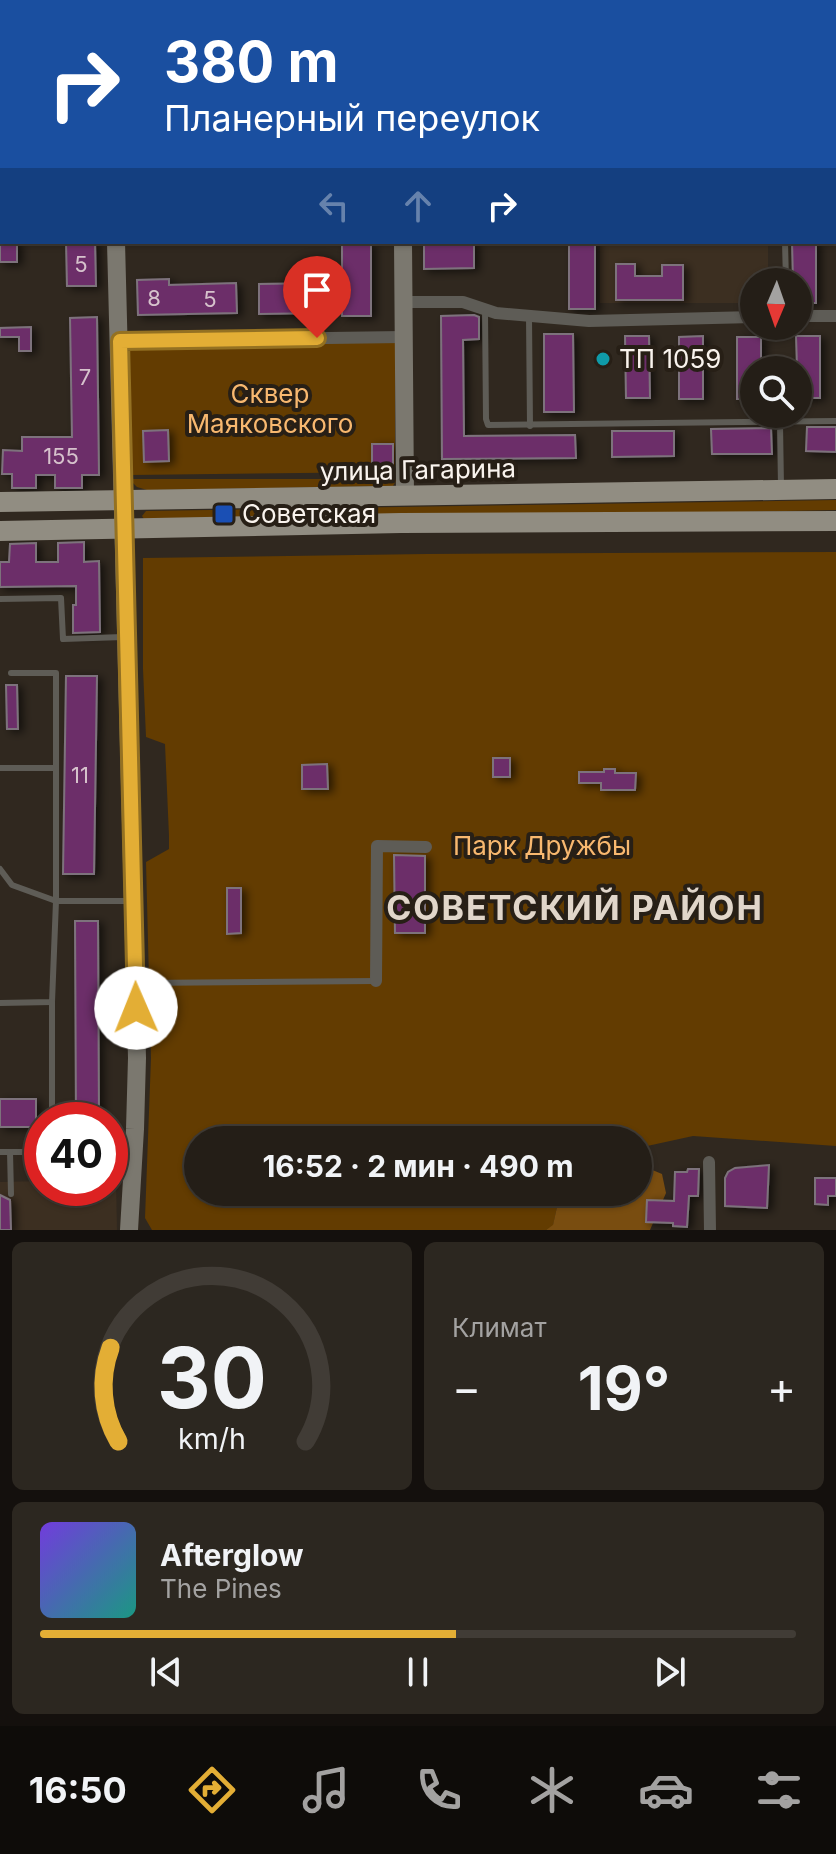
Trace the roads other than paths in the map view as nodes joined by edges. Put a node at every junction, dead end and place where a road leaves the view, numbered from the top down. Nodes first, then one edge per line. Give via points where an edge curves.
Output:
1 (116, 244) edge
2 (403, 244) edge
3 (785, 244) edge
4 (786, 268) edge
5 (403, 302) junction
6 (485, 309) junction
7 (529, 316) junction
8 (812, 316) edge
9 (836, 316) edge
10 (740, 317) edge
11 (403, 337) junction
12 (120, 341) junction
13 (836, 421) edge
14 (812, 422) edge
15 (740, 423) edge
16 (530, 426) junction
17 (780, 428) edge
18 (836, 489) edge
19 (781, 490) junction
20 (405, 496) junction
21 (123, 501) junction
22 (0, 502) edge
23 (836, 521) edge
24 (124, 529) junction
25 (0, 531) edge
26 (0, 599) edge
27 (126, 637) junction
28 (11, 673) dead end
29 (0, 768) edge
30 (55, 768) junction
31 (426, 847) dead end
32 (0, 869) edge
33 (56, 901) junction
34 (133, 901) junction
35 (376, 981) joint
36 (136, 983) junction
37 (52, 1002) junction
38 (0, 1003) edge
39 (52, 1102) edge
40 (0, 1152) edge
41 (10, 1152) junction
42 (24, 1152) edge
43 (709, 1162) dead end
44 (11, 1194) dead end
45 (129, 1230) edge
46 (710, 1230) edge

1 - 12 street
2 - 5 street
3 - 4 lane
5 - 6 street via 456,301
5 - 11 street
6 - 7 street
6 - 16 lane via 488,425
7 - 10 street via 589,321
7 - 16 lane
8 - 9 street
11 - 12 street
11 - 20 street
12 - 21 street
13 - 14 lane
15 - 16 lane
17 - 19 lane
18 - 19 main road, улица Гагарина
19 - 20 main road, улица Гагарина
20 - 21 main road, улица Гагарина
21 - 22 main road, улица Гагарина
21 - 24 street
23 - 24 main road, улица Гагарина
24 - 25 main road, улица Гагарина
24 - 27 street
26 - 27 lane via 61,598 63,639
27 - 34 street
28 - 30 lane via 56,673
29 - 30 lane
30 - 33 lane
31 - 35 street via 377,846
32 - 33 lane via 12,885
33 - 34 lane
33 - 37 lane
34 - 36 street
35 - 36 lane
36 - 45 street
37 - 38 lane
37 - 39 lane
40 - 41 lane
41 - 42 lane
41 - 44 lane
43 - 46 street

